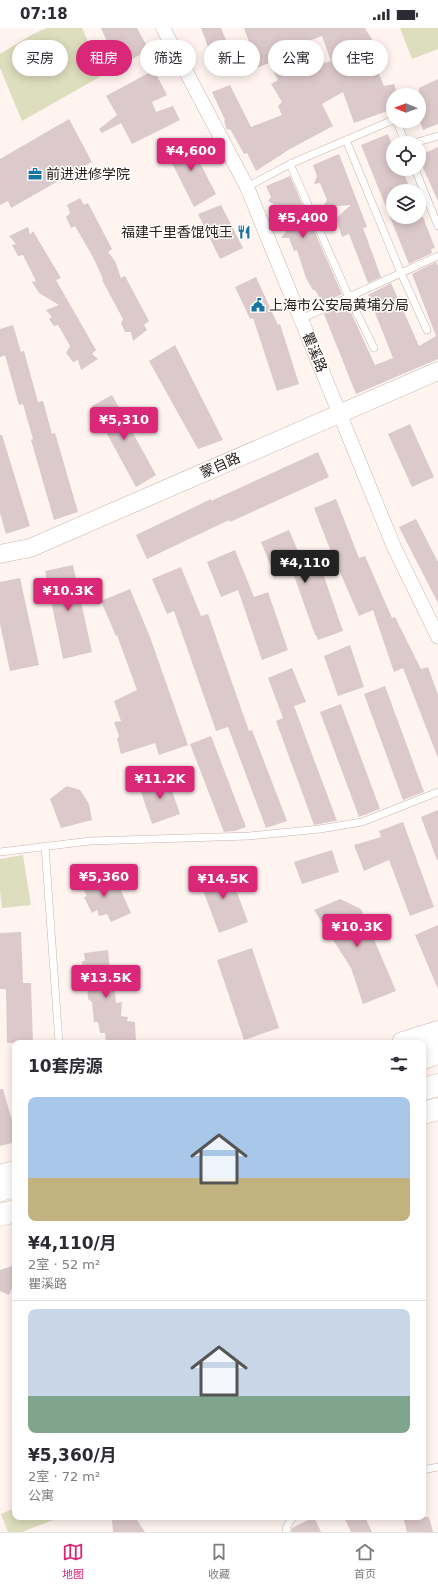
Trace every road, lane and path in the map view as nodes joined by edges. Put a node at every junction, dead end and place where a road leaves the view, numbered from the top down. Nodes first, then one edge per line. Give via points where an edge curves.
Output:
1 (163, 28) edge
2 (386, 123) edge
3 (438, 136) edge
4 (346, 140) junction
5 (426, 140) edge
6 (290, 164) junction
7 (419, 176) edge
8 (246, 187) junction
9 (438, 226) edge
10 (438, 256) edge
11 (401, 273) junction
12 (349, 296) junction
13 (301, 318) junction
14 (427, 330) dead end
15 (374, 348) dead end
16 (438, 371) edge
17 (340, 413) junction
18 (0, 554) edge
19 (438, 637) edge
20 (438, 792) edge
21 (45, 846) junction
22 (0, 852) edge
23 (438, 1032) edge
24 (59, 1040) edge
25 (413, 1040) edge
26 (438, 1050) edge
27 (426, 1053) edge
28 (438, 1053) edge
29 (426, 1057) edge
30 (438, 1066) edge
31 (426, 1069) edge
32 (438, 1085) edge
33 (426, 1088) edge
34 (438, 1091) edge
35 (426, 1094) edge
36 (438, 1100) edge
37 (426, 1102) edge
38 (438, 1109) edge
39 (426, 1112) edge
40 (12, 1173) edge
41 (0, 1176) edge
42 (12, 1187) edge
43 (0, 1190) edge
44 (12, 1211) edge
45 (0, 1215) edge
46 (12, 1222) edge
47 (0, 1225) edge
48 (438, 1467) edge
49 (426, 1469) edge
50 (291, 1520) edge
51 (286, 1532) edge

1 - 8 street, 瞿溪路
2 - 4 lane
3 - 5 lane
4 - 6 lane
4 - 11 lane
6 - 8 lane
6 - 12 lane
7 - 9 lane
8 - 13 street, 瞿溪路
10 - 11 lane
11 - 12 lane
11 - 14 lane
12 - 13 lane
12 - 15 lane
13 - 17 street, 瞿溪路
16 - 17 street, 蒙自路
17 - 18 street, 蒙自路 via 30,548
17 - 19 street, 瞿溪路 via 394,548
20 - 21 lane via 362,822 320,829 249,836 90,841
21 - 22 lane
21 - 24 lane
23 - 25 main road
26 - 27 main road
28 - 29 main road
30 - 31 main road
32 - 33 main road
34 - 35 main road
36 - 37 main road
38 - 39 main road
40 - 41 main road
42 - 43 main road
44 - 45 main road
46 - 47 main road
48 - 49 lane
50 - 51 lane

